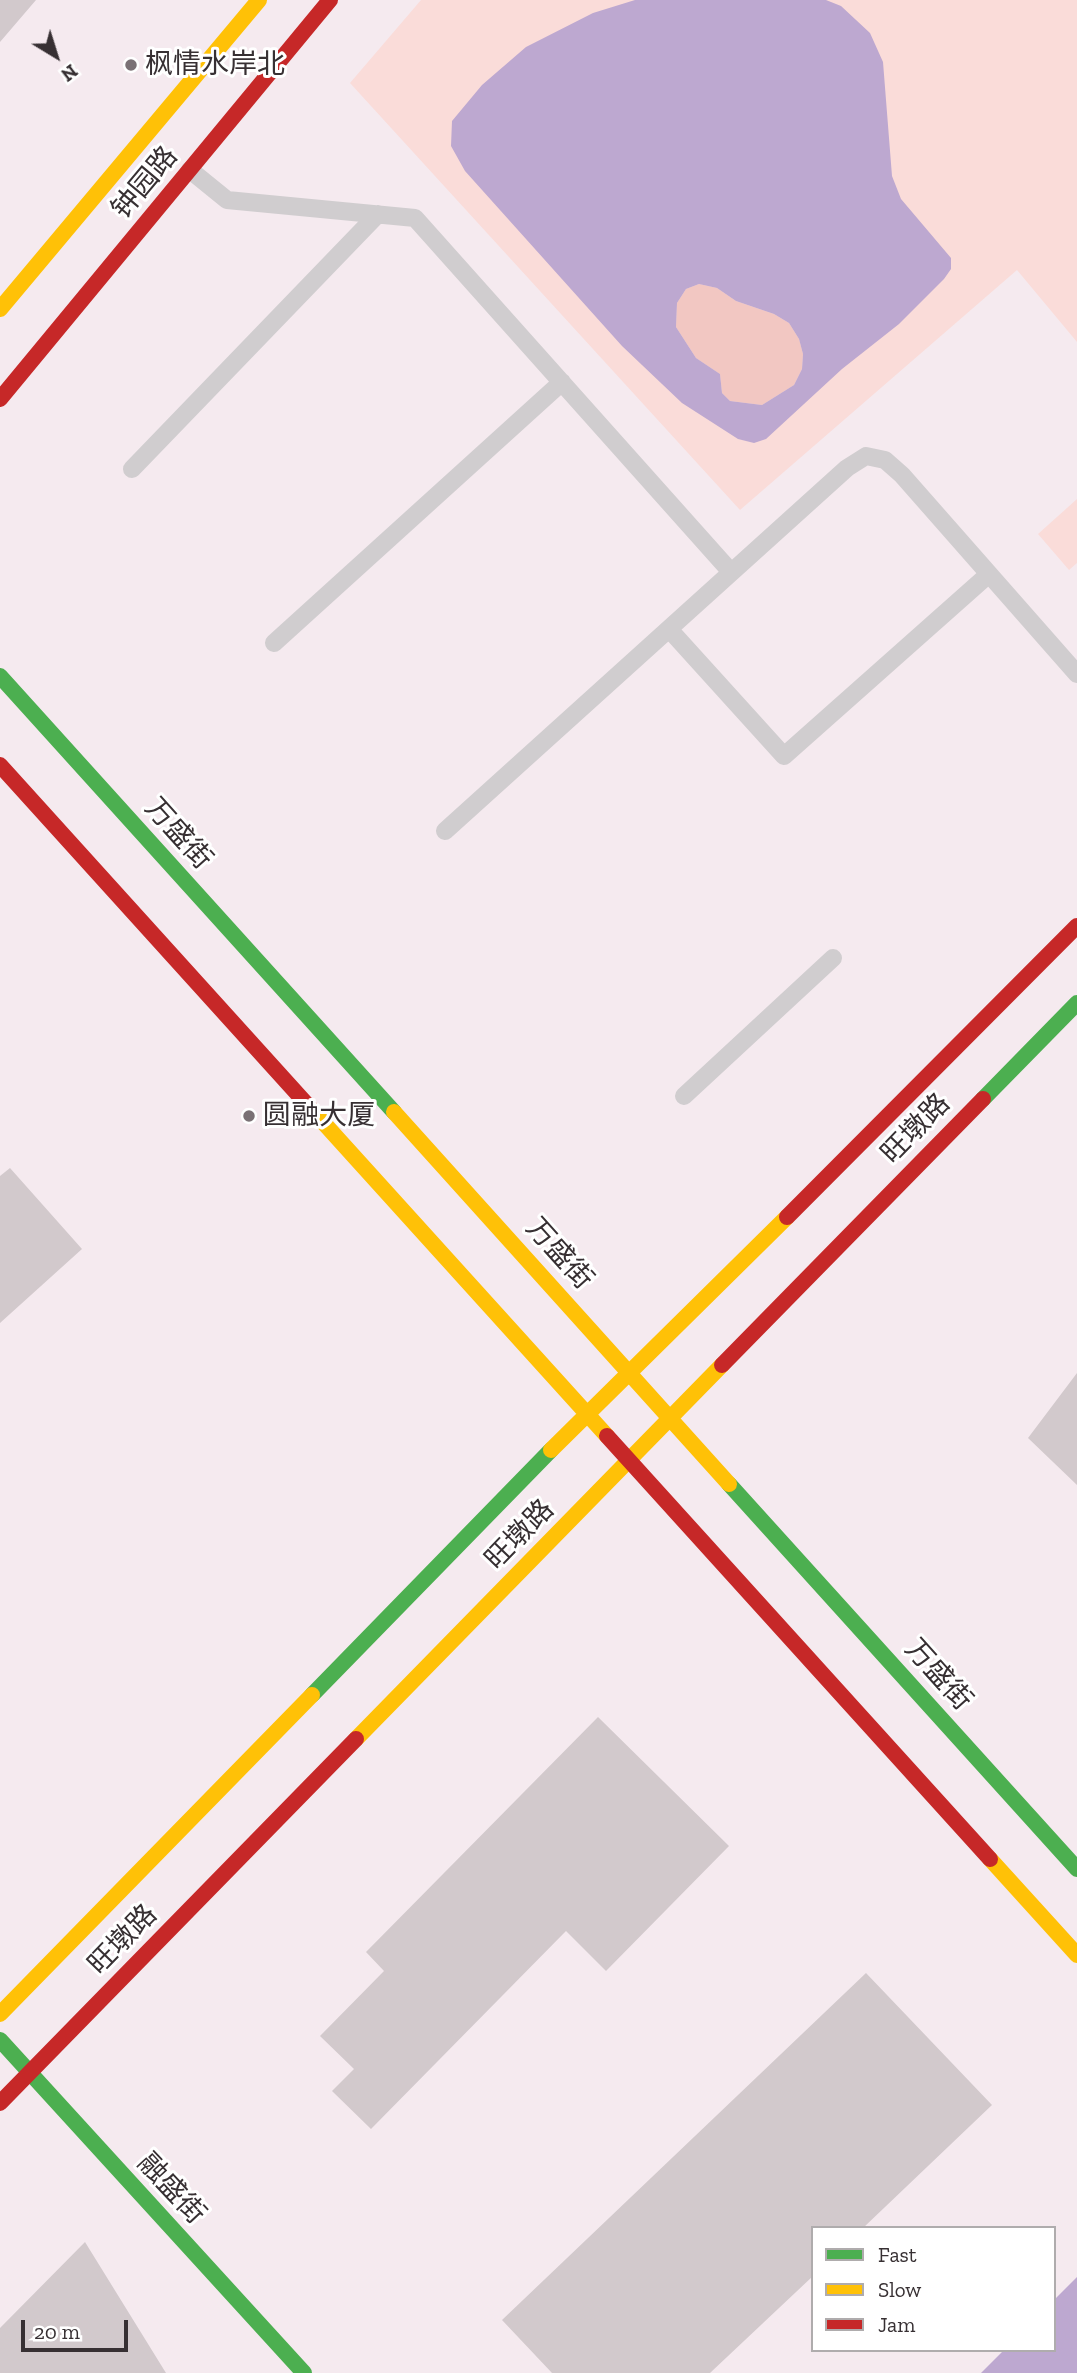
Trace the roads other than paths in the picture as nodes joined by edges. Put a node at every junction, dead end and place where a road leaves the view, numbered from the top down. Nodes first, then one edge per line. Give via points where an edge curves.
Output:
1 (259, 0) edge
2 (330, 0) edge
3 (190, 170) junction
4 (377, 214) junction
5 (0, 309) edge
6 (562, 383) junction
7 (0, 399) edge
8 (132, 469) dead end
9 (731, 572) junction
10 (989, 574) junction
11 (669, 629) junction
12 (274, 643) dead end
13 (1077, 674) edge
14 (0, 676) edge
15 (0, 765) edge
16 (445, 831) dead end
17 (1077, 926) edge
18 (833, 958) dead end
19 (1077, 1003) edge
20 (684, 1096) dead end
21 (631, 1373) junction
22 (586, 1415) junction
23 (671, 1417) junction
24 (629, 1461) junction
25 (1077, 1869) edge
26 (1077, 1955) edge
27 (0, 2014) edge
28 (0, 2040) edge
29 (29, 2073) junction
30 (0, 2103) edge
31 (304, 2373) edge

1 - 5 main road, 钟园路
2 - 3 main road, 钟园路
3 - 4 lane via 227,200
3 - 7 main road, 钟园路
4 - 6 lane via 415,218
4 - 8 lane
6 - 9 lane
6 - 12 lane
9 - 10 lane via 847,467 866,456 885,460 902,475
9 - 11 lane
10 - 11 lane via 784,756
10 - 13 lane
11 - 16 lane
14 - 21 main road, 万盛街
15 - 22 main road
17 - 21 main road, 旺墩路
18 - 20 lane
19 - 23 main road, 旺墩路
21 - 22 main road, 旺墩路
21 - 23 main road, 万盛街
22 - 24 main road
22 - 27 main road, 旺墩路
23 - 24 main road, 旺墩路
23 - 25 main road, 万盛街
24 - 26 main road
24 - 29 main road, 旺墩路
28 - 29 main road, 融盛街
29 - 30 main road, 旺墩路
29 - 31 main road, 融盛街

